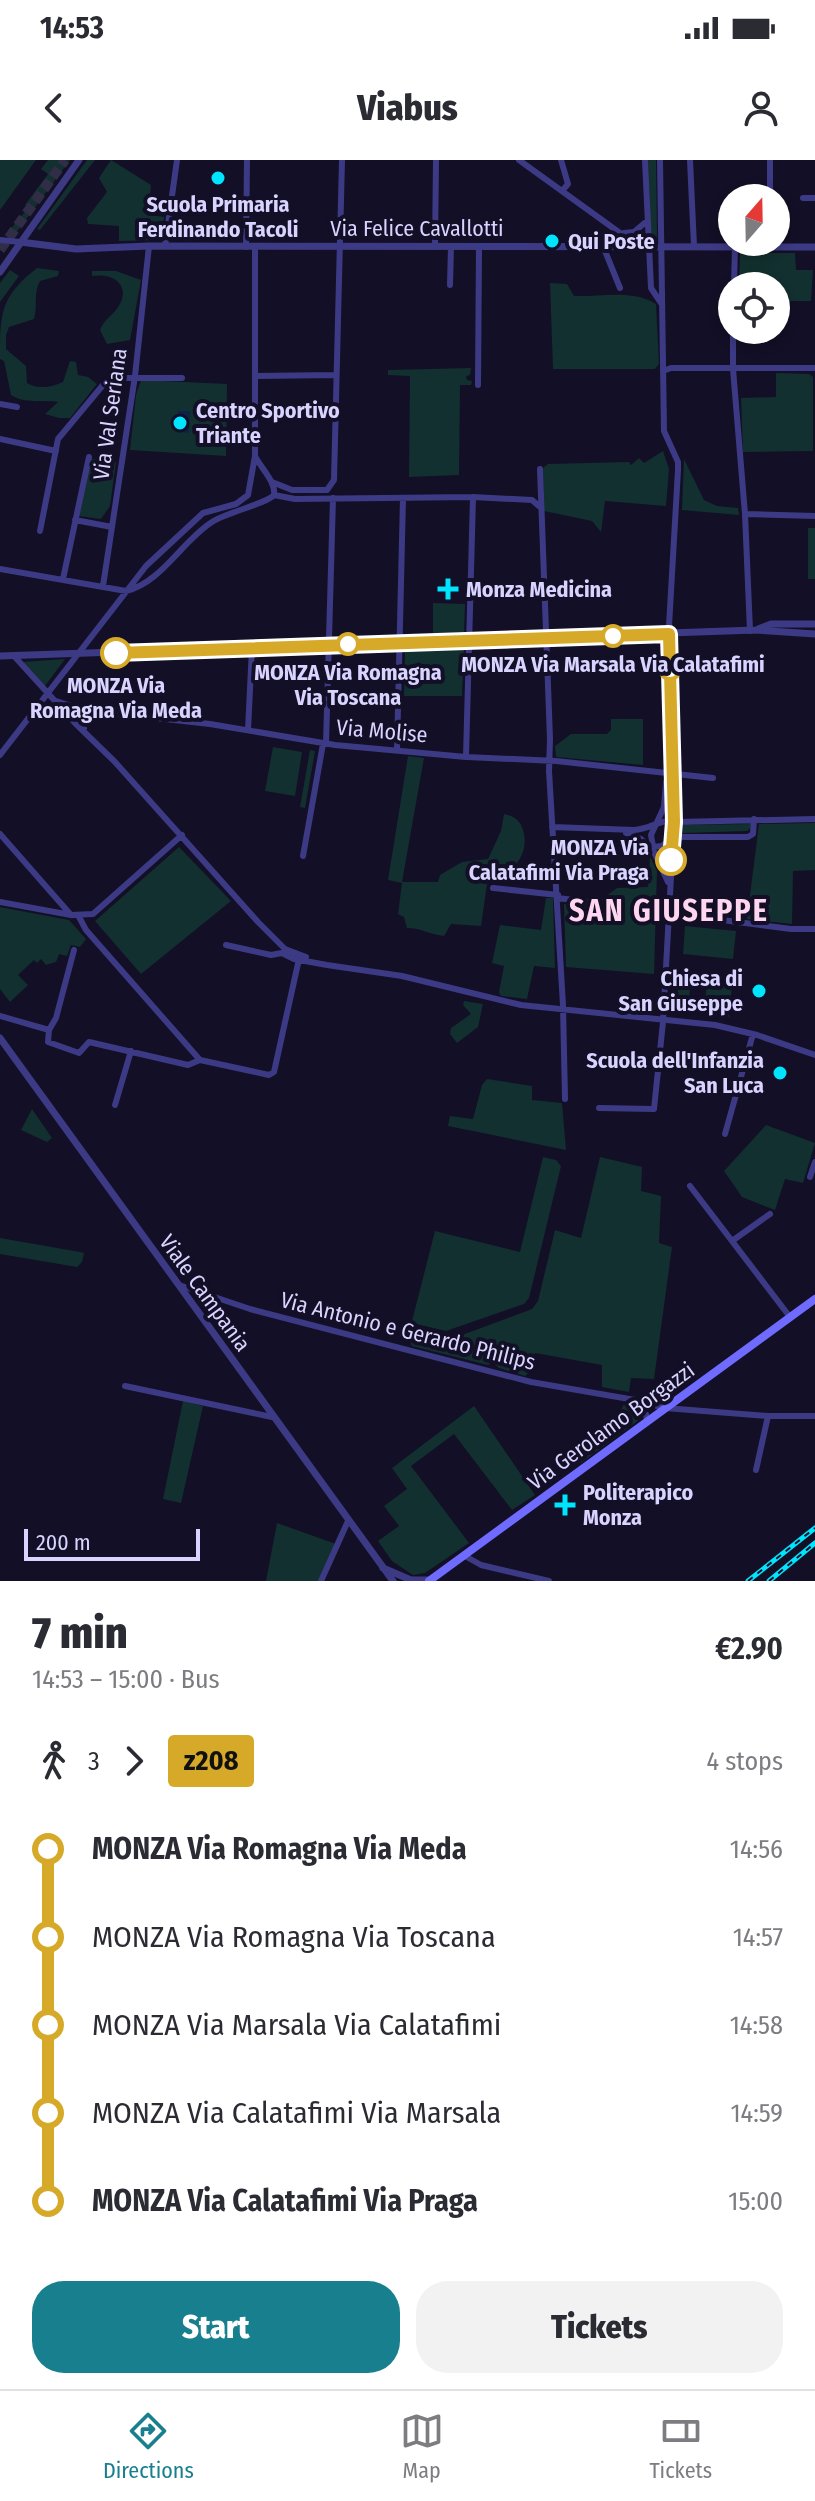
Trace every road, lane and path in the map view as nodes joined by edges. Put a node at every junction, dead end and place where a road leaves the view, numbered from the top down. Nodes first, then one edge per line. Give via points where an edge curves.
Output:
1 (79, 160) edge
2 (177, 160) edge
3 (247, 160) edge
4 (342, 160) edge
5 (436, 160) edge
6 (519, 160) edge
7 (561, 160) edge
8 (645, 160) edge
9 (660, 160) edge
10 (690, 160) edge
11 (770, 160) edge
12 (770, 184) edge
13 (562, 191) junction
14 (803, 198) dead end
15 (815, 198) edge
16 (647, 221) junction
17 (619, 232) junction
18 (0, 240) edge
19 (20, 242) junction
20 (790, 245) edge
21 (149, 246) junction
22 (165, 246) junction
23 (451, 246) junction
24 (603, 246) junction
25 (638, 246) junction
26 (648, 246) junction
27 (660, 246) junction
28 (694, 246) junction
29 (718, 246) edge
30 (341, 247) junction
31 (435, 247) junction
32 (479, 247) junction
33 (815, 247) edge
34 (250, 248) junction
35 (0, 272) edge
36 (450, 285) dead end
37 (620, 288) dead end
38 (663, 306) junction
39 (733, 344) edge
40 (815, 368) edge
41 (733, 369) junction
42 (663, 371) junction
43 (336, 375) junction
44 (135, 376) junction
45 (255, 376) junction
46 (182, 378) dead end
47 (478, 385) dead end
48 (0, 404) edge
49 (17, 407) dead end
50 (0, 439) edge
51 (56, 451) junction
52 (255, 456) junction
53 (89, 457) dead end
54 (540, 469) dead end
55 (271, 481) junction
56 (251, 486) junction
57 (274, 495) junction
58 (473, 497) junction
59 (333, 498) junction
60 (403, 498) junction
61 (292, 499) junction
62 (264, 502) junction
63 (540, 507) junction
64 (745, 514) junction
65 (815, 516) edge
66 (75, 520) junction
67 (112, 527) junction
68 (40, 531) dead end
69 (0, 569) edge
70 (63, 579) junction
71 (103, 586) junction
72 (126, 591) junction
73 (815, 624) edge
74 (753, 631) junction
75 (669, 634) junction
76 (815, 634) edge
77 (545, 638) junction
78 (468, 641) junction
79 (399, 644) junction
80 (331, 645) junction
81 (252, 648) junction
82 (80, 654) junction
83 (0, 656) edge
84 (14, 656) junction
85 (48, 692) junction
86 (56, 701) junction
87 (81, 709) junction
88 (248, 730) junction
89 (85, 732) junction
90 (325, 744) junction
91 (397, 750) junction
92 (0, 755) edge
93 (466, 757) junction
94 (550, 761) junction
95 (671, 774) junction
96 (713, 778) dead end
97 (754, 819) junction
98 (815, 819) edge
99 (674, 822) junction
100 (653, 825) junction
101 (552, 827) junction
102 (615, 830) junction
103 (0, 834) edge
104 (182, 835) junction
105 (673, 837) junction
106 (651, 848) junction
107 (303, 856) dead end
108 (493, 888) dead end
109 (669, 890) junction
110 (558, 897) junction
111 (0, 902) edge
112 (588, 902) dead end
113 (669, 913) junction
114 (74, 915) junction
115 (815, 929) edge
116 (226, 945) dead end
117 (74, 950) dead end
118 (284, 951) junction
119 (299, 958) junction
120 (564, 1011) junction
121 (0, 1016) edge
122 (663, 1019) junction
123 (49, 1030) junction
124 (753, 1034) junction
125 (0, 1038) edge
126 (131, 1051) junction
127 (815, 1055) edge
128 (200, 1060) junction
129 (565, 1099) dead end
130 (115, 1105) dead end
131 (599, 1108) dead end
132 (725, 1134) dead end
133 (815, 1162) edge
134 (810, 1177) dead end
135 (690, 1186) dead end
136 (770, 1214) dead end
137 (732, 1241) junction
138 (176, 1284) junction
139 (815, 1299) edge
140 (790, 1317) junction
141 (125, 1386) dead end
142 (684, 1395) junction
143 (635, 1400) junction
144 (665, 1408) junction
145 (692, 1410) junction
146 (768, 1416) junction
147 (815, 1416) edge
148 (272, 1417) junction
149 (647, 1421) junction
150 (756, 1470) dead end
151 (348, 1521) junction
152 (465, 1556) junction
153 (382, 1567) junction
154 (430, 1580) edge
155 (533, 1580) edge
156 (321, 1581) edge
157 (385, 1581) edge
158 (393, 1581) edge
159 (549, 1581) edge

1 - 19 street
2 - 22 street
3 - 34 street
4 - 30 street
5 - 31 street
6 - 13 street
7 - 13 street via 568,184
8 - 16 street
9 - 27 street
10 - 28 street
11 - 12 street
13 - 17 street
14 - 15 street
16 - 17 street via 629,234
16 - 26 street
17 - 25 street
18 - 19 street
19 - 21 street, Via Felice Cavallotti via 76,249
19 - 35 street
20 - 33 street, Via Felice Cavallotti
21 - 22 street, Via Felice Cavallotti
21 - 44 street, Via Val Seriana
22 - 34 street, Via Felice Cavallotti
23 - 31 street, Via Felice Cavallotti
23 - 32 street, Via Felice Cavallotti
23 - 36 street
24 - 25 street, Via Felice Cavallotti
24 - 32 street, Via Felice Cavallotti
24 - 37 street
25 - 26 street, Via Felice Cavallotti
26 - 27 street, Via Felice Cavallotti
26 - 38 street via 651,288
27 - 28 street, Via Felice Cavallotti
27 - 38 street
28 - 29 street, Via Felice Cavallotti
30 - 31 street, Via Felice Cavallotti
30 - 34 street, Via Felice Cavallotti
30 - 43 street
32 - 47 street
34 - 45 street
38 - 42 street
39 - 41 street
40 - 41 street
41 - 42 street
41 - 64 street
42 - 75 street via 664,431 678,462
43 - 45 street
43 - 55 street via 332,486 295,490
44 - 46 street
44 - 51 street via 111,378 103,385 58,439
44 - 67 street, Via Val Seriana
45 - 52 street
48 - 49 street
50 - 51 street
51 - 68 street
52 - 55 street
52 - 56 street
53 - 66 street
54 - 63 street
55 - 56 street via 260,477
55 - 57 street
56 - 62 street via 253,498
56 - 72 street via 240,502 203,513
57 - 61 street
57 - 62 street
58 - 60 street
58 - 63 street via 532,500
58 - 78 street
59 - 60 street
59 - 61 street
59 - 80 street
60 - 79 street
61 - 62 street
62 - 72 street via 209,523 142,588
63 - 77 street
64 - 65 street
64 - 74 street
66 - 67 street
66 - 70 street
67 - 71 street, Via Val Seriana
69 - 70 street
70 - 71 street
71 - 72 street
72 - 82 street
73 - 74 street via 771,624
74 - 75 street
74 - 76 street
75 - 77 street
75 - 95 street
77 - 78 street
77 - 94 street
78 - 79 street
78 - 93 street
79 - 80 street
79 - 91 street
80 - 81 street
80 - 90 street
81 - 82 street
81 - 88 street
82 - 84 street
82 - 85 street
83 - 84 street
84 - 85 street
85 - 86 street
85 - 92 street
86 - 87 street, Via Molise
86 - 89 street
87 - 88 street, Via Molise
87 - 89 street
88 - 90 street, Via Molise
89 - 104 street
90 - 91 street, Via Molise
90 - 107 street
91 - 93 street, Via Molise
93 - 94 street, Via Molise
94 - 95 street, Via Molise
94 - 101 street
95 - 96 street, Via Molise
95 - 99 street
95 - 100 street via 664,807
97 - 98 street
97 - 99 street
97 - 105 street via 748,837
99 - 100 street
99 - 105 street
100 - 102 street
100 - 106 street
101 - 102 street
101 - 110 street
102 - 106 street
103 - 114 street
104 - 114 street via 93,914
104 - 118 street
105 - 106 street
105 - 109 street
106 - 109 street
108 - 110 street
109 - 113 street
110 - 112 street
110 - 120 street
111 - 114 street
113 - 115 street
113 - 122 street
114 - 128 street
116 - 118 street via 271,955
117 - 123 street
118 - 119 street
119 - 120 street
119 - 128 street via 274,1072
120 - 122 street
120 - 129 street
121 - 123 street
122 - 124 street
122 - 131 street via 654,1109
123 - 126 street via 50,1044 79,1053 89,1042
124 - 127 street
124 - 132 street
125 - 138 street, Viale Campania
126 - 128 street via 188,1065
126 - 130 street
133 - 134 street
135 - 137 street
136 - 137 street
137 - 140 street
138 - 143 street, Via Antonio e Gerardo Philips via 394,1348 531,1382
138 - 148 street, Viale Campania
139 - 140 main road, Via Gerolamo Borgazzi
140 - 142 main road, Via Gerolamo Borgazzi
141 - 148 street
142 - 144 main road, Via Gerolamo Borgazzi
142 - 145 street
143 - 144 street, Via Antonio e Gerardo Philips
143 - 149 street
144 - 145 street, Via Antonio e Gerardo Philips
144 - 149 main road, Via Gerolamo Borgazzi
145 - 146 street, Via Antonio e Gerardo Philips
146 - 147 street, Via Antonio e Gerardo Philips
146 - 150 street
148 - 151 street, Viale Campania
149 - 152 main road, Via Gerolamo Borgazzi
151 - 153 street, Viale Campania
151 - 156 street
152 - 154 main road, Via Gerolamo Borgazzi
152 - 155 street
153 - 154 street via 411,1580
153 - 157 street, Viale Campania
153 - 158 street, Viale Campania
155 - 159 street

